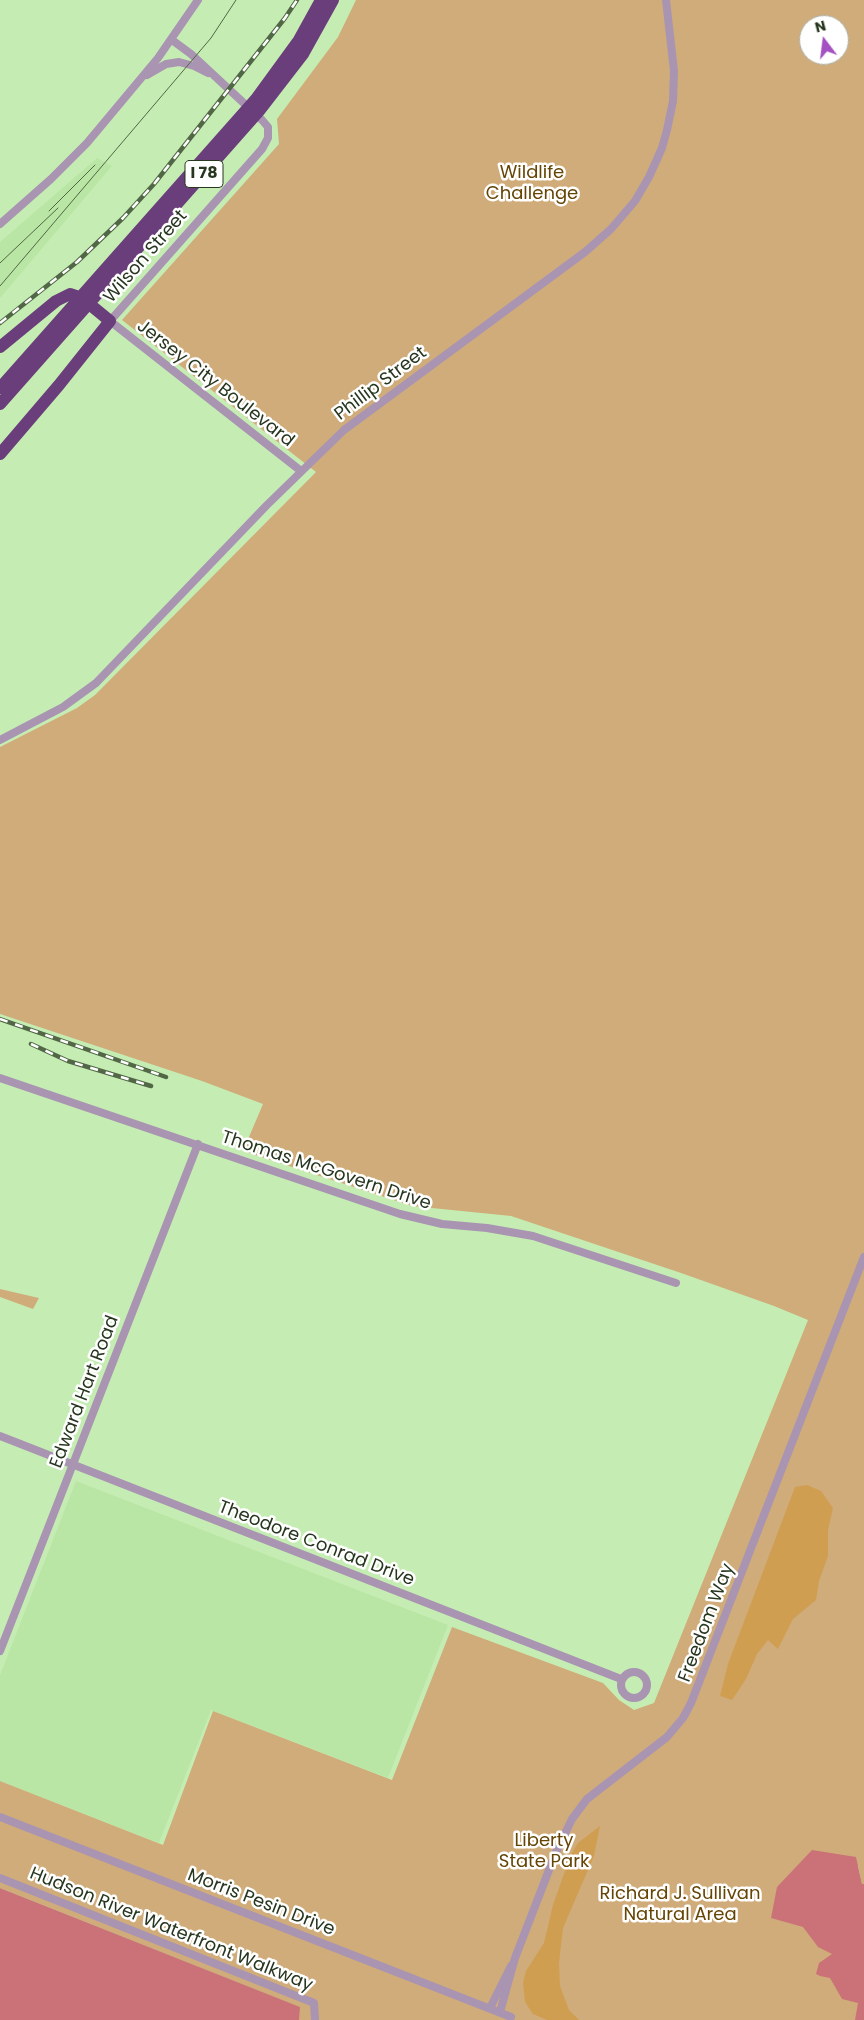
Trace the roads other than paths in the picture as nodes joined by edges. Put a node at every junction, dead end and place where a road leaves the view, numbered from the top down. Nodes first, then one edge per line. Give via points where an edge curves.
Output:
1 (198, 0) edge
2 (321, 0) edge
3 (333, 0) edge
4 (666, 0) edge
5 (172, 40) junction
6 (142, 79) junction
7 (219, 80) junction
8 (0, 224) edge
9 (110, 321) junction
10 (56, 333) junction
11 (0, 347) edge
12 (0, 388) edge
13 (0, 404) edge
14 (0, 454) edge
15 (301, 471) junction
16 (0, 740) edge
17 (0, 1078) edge
18 (198, 1144) junction
19 (864, 1257) edge
20 (676, 1283) dead end
21 (0, 1436) edge
22 (73, 1465) junction
23 (0, 1651) edge
24 (621, 1679) dead end
25 (0, 1817) edge
26 (0, 1878) edge
27 (516, 1958) junction
28 (490, 2008) junction
29 (500, 2012) junction
30 (511, 2017) dead end
31 (315, 2020) edge

1 - 5 street
2 - 10 highway, I 78 via 290,54 256,99
3 - 10 highway, I 78 via 303,54 270,98
4 - 15 street, Phillip Street via 674,71 672,108 655,166 634,201 611,229 585,252 375,406
5 - 6 street
5 - 7 street, Wilson Street
6 - 7 street via 166,64 179,62 194,66
6 - 8 street via 76,155
7 - 9 street, Wilson Street via 266,123 269,130 267,142
9 - 11 highway via 82,298 70,294 56,301
9 - 14 highway
9 - 15 street, Jersey City Boulevard
10 - 12 highway, I 78
10 - 13 highway, I 78
15 - 16 street, Phillip Street via 96,683 62,707
17 - 18 street, Thomas McGovern Drive
18 - 20 street, Thomas McGovern Drive via 400,1214 442,1224 533,1236
18 - 22 street, Edward Hart Road
19 - 27 street, Freedom Way via 691,1703 662,1743 592,1795 579,1809 560,1843
21 - 22 street, Theodore Conrad Drive
22 - 23 street, Edward Hart Road
22 - 24 street, Theodore Conrad Drive
25 - 28 street, Morris Pesin Drive
26 - 31 street, Hudson River Waterfront Walkway via 314,2003
27 - 28 street, Freedom Way
27 - 29 street, Freedom Way
28 - 29 street, Morris Pesin Drive
29 - 30 street, Morris Pesin Drive

